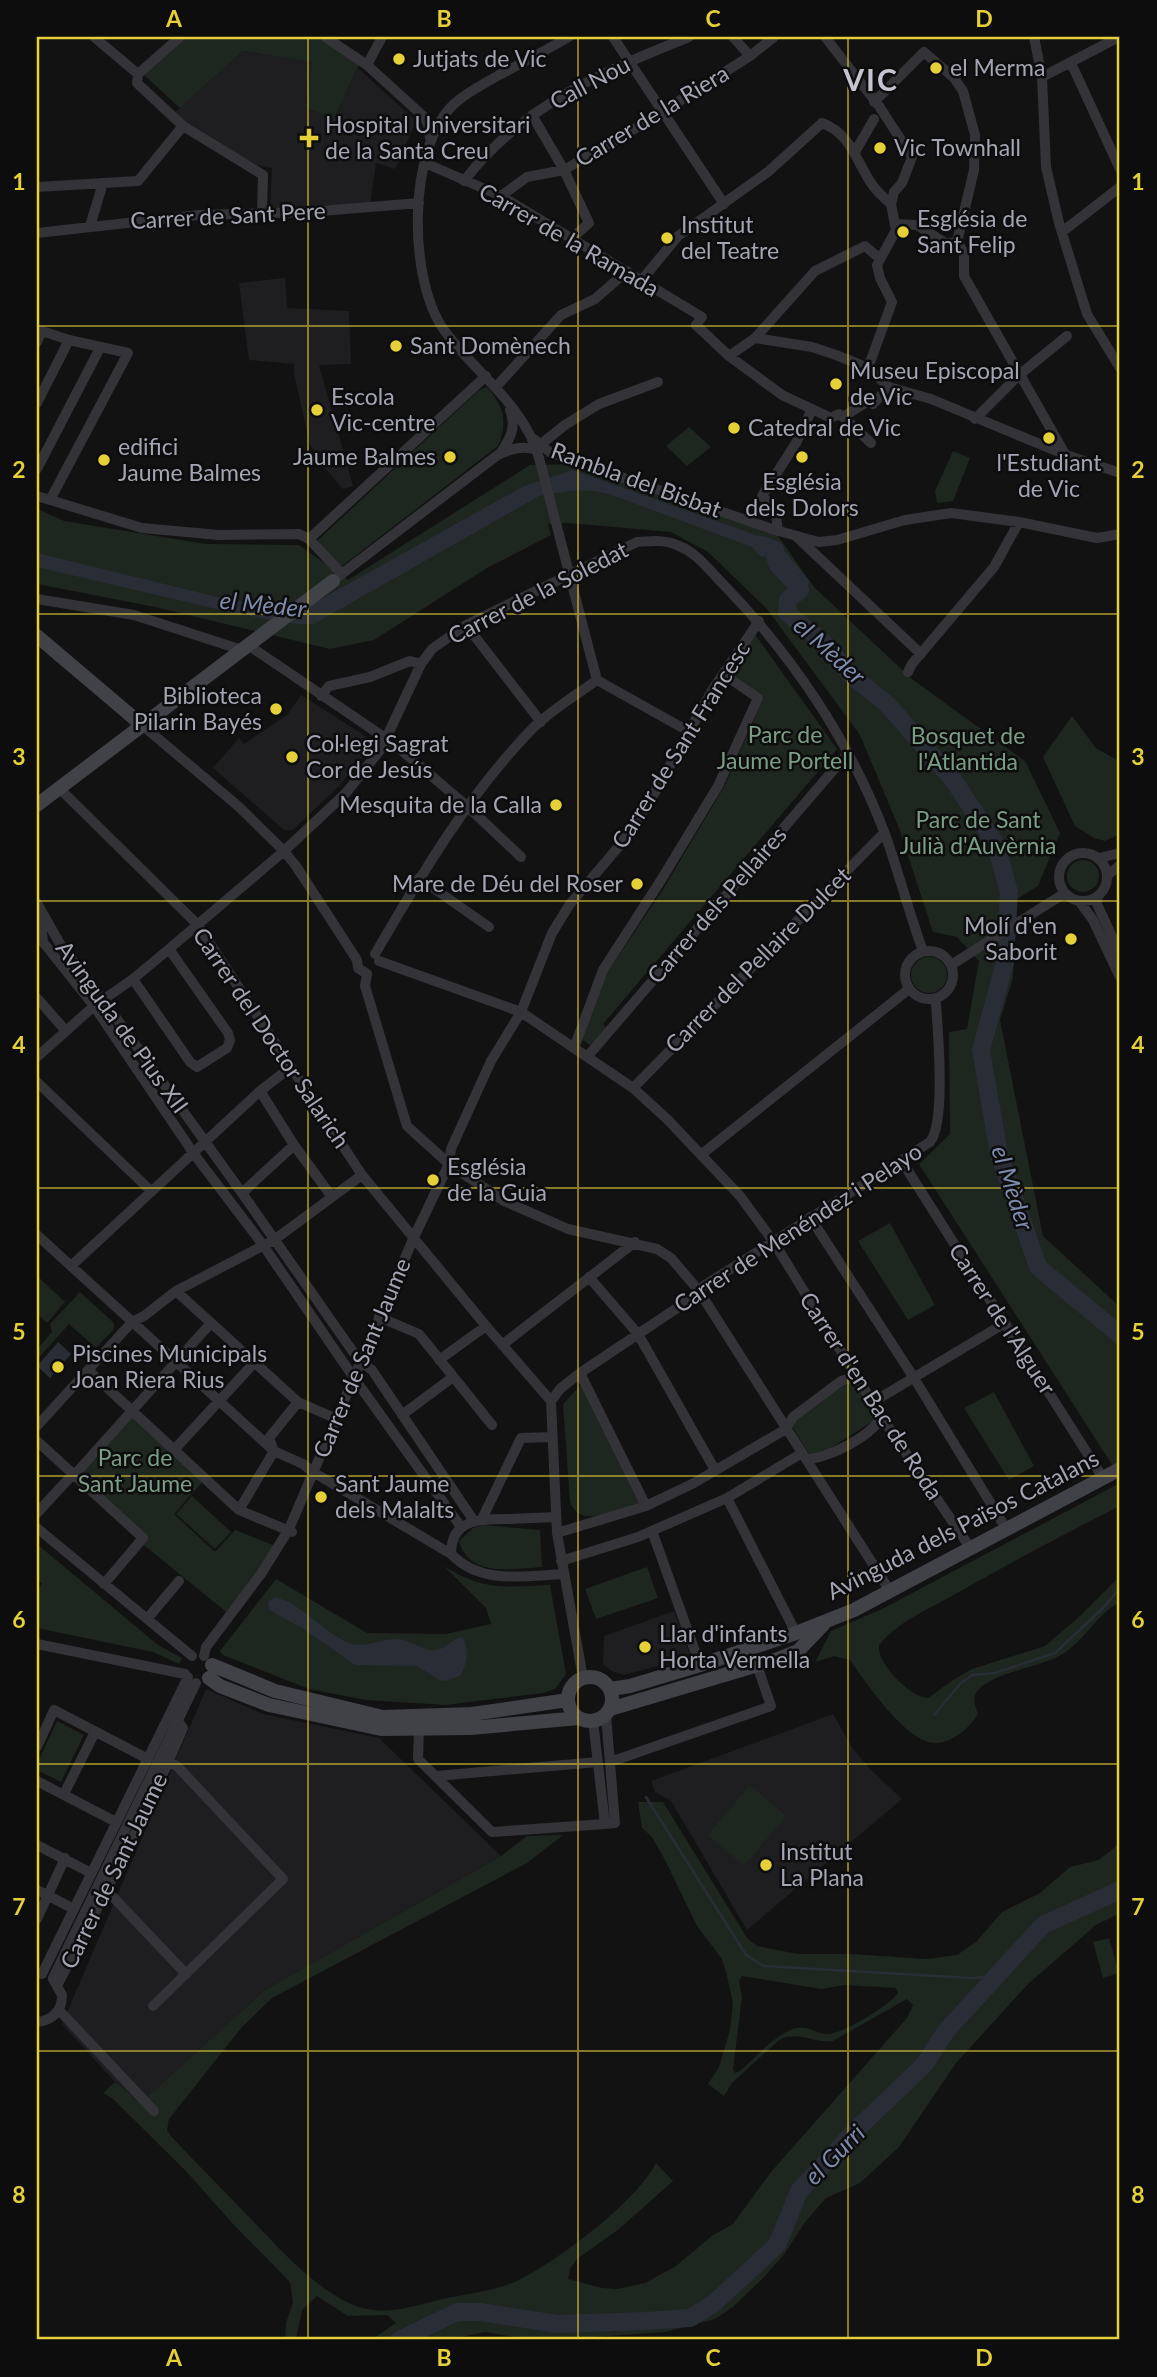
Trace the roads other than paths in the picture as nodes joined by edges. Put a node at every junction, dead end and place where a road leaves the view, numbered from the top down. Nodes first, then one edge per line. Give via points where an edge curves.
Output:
1 (94, 37) edge
2 (180, 37) edge
3 (325, 37) edge
4 (382, 37) edge
5 (569, 37) edge
6 (613, 37) edge
7 (689, 37) edge
8 (733, 37) edge
9 (774, 37) edge
10 (825, 37) edge
11 (1034, 37) edge
12 (1119, 37) edge
13 (750, 56) junction
14 (629, 61) junction
15 (1071, 63) junction
16 (367, 65) junction
17 (138, 74) junction
18 (1042, 78) junction
19 (874, 102) junction
20 (446, 113) junction
21 (662, 113) junction
22 (532, 115) junction
23 (423, 116) junction
24 (874, 119) dead end
25 (183, 126) junction
26 (430, 139) junction
27 (855, 152) junction
28 (425, 163) junction
29 (1120, 169) edge
30 (564, 170) junction
31 (464, 181) junction
32 (103, 183) junction
33 (37, 187) edge
34 (1120, 187) edge
35 (501, 196) junction
36 (419, 204) junction
37 (724, 204) junction
38 (891, 204) junction
39 (262, 213) junction
40 (895, 224) junction
41 (90, 226) junction
42 (1062, 232) junction
43 (37, 233) edge
44 (572, 238) junction
45 (957, 242) junction
46 (879, 258) junction
47 (627, 271) junction
48 (641, 281) junction
49 (1067, 336) dead end
50 (755, 338) junction
51 (69, 340) junction
52 (37, 342) edge
53 (100, 348) junction
54 (729, 356) junction
55 (868, 368) junction
56 (1120, 368) edge
57 (1019, 375) junction
58 (486, 376) junction
59 (658, 382) dead end
60 (496, 387) junction
61 (889, 387) junction
62 (507, 400) junction
63 (37, 403) edge
64 (812, 409) junction
65 (844, 417) junction
66 (975, 419) junction
67 (871, 443) dead end
68 (539, 451) junction
69 (499, 454) junction
70 (1066, 455) junction
71 (37, 469) edge
72 (1120, 473) edge
73 (37, 496) edge
74 (50, 500) junction
75 (1019, 522) junction
76 (780, 532) junction
77 (1120, 534) edge
78 (797, 537) junction
79 (309, 539) junction
80 (569, 574) junction
81 (337, 577) junction
82 (37, 599) edge
83 (759, 621) junction
84 (466, 625) junction
85 (37, 636) edge
86 (249, 645) junction
87 (921, 654) junction
88 (421, 664) junction
89 (908, 672) dead end
90 (723, 674) junction
91 (597, 680) junction
92 (321, 696) junction
93 (541, 722) junction
94 (142, 726) junction
95 (688, 731) junction
96 (386, 740) junction
97 (848, 753) junction
98 (59, 788) junction
99 (37, 805) edge
100 (468, 807) junction
101 (884, 833) junction
102 (284, 851) junction
103 (1120, 853) edge
104 (521, 857) dead end
105 (1099, 858) junction
106 (1120, 865) edge
107 (1108, 875) junction
108 (419, 878) junction
109 (1065, 893) junction
110 (1098, 897) junction
111 (1079, 901) junction
112 (38, 905) edge
113 (197, 924) junction
114 (489, 927) dead end
115 (169, 949) junction
116 (923, 951) junction
117 (1120, 954) edge
118 (377, 958) junction
119 (357, 960) junction
120 (951, 965) junction
121 (367, 974) junction
122 (1120, 977) edge
123 (133, 979) junction
124 (909, 989) junction
125 (37, 998) edge
126 (933, 999) junction
127 (104, 1001) junction
128 (94, 1006) junction
129 (521, 1013) junction
130 (66, 1031) junction
131 (574, 1048) junction
132 (37, 1056) edge
133 (587, 1057) junction
134 (291, 1067) junction
135 (37, 1083) edge
136 (633, 1088) junction
137 (260, 1091) junction
138 (206, 1143) junction
139 (294, 1145) junction
140 (194, 1154) junction
141 (702, 1154) junction
142 (901, 1160) junction
143 (449, 1164) junction
144 (362, 1175) junction
145 (151, 1191) junction
146 (242, 1193) junction
147 (332, 1198) junction
148 (810, 1217) junction
149 (37, 1235) edge
150 (414, 1237) junction
151 (274, 1240) junction
152 (773, 1241) junction
153 (635, 1242) junction
154 (263, 1245) junction
155 (71, 1266) junction
156 (590, 1277) junction
157 (176, 1291) junction
158 (699, 1291) junction
159 (379, 1317) junction
160 (132, 1322) junction
161 (211, 1323) junction
162 (1005, 1323) junction
163 (486, 1326) junction
164 (638, 1334) junction
165 (502, 1345) junction
166 (439, 1360) junction
167 (176, 1362) junction
168 (361, 1362) junction
169 (254, 1363) junction
170 (88, 1370) junction
171 (580, 1373) junction
172 (453, 1377) junction
173 (354, 1378) junction
174 (914, 1378) junction
175 (859, 1380) junction
176 (551, 1401) junction
177 (218, 1402) junction
178 (298, 1402) junction
179 (873, 1402) junction
180 (131, 1409) junction
181 (402, 1415) junction
182 (881, 1416) junction
183 (337, 1419) junction
184 (492, 1425) dead end
185 (37, 1426) edge
186 (786, 1429) junction
187 (552, 1437) junction
188 (37, 1441) edge
189 (173, 1451) junction
190 (274, 1451) junction
191 (804, 1456) junction
192 (1120, 1469) edge
193 (715, 1470) junction
194 (313, 1472) junction
195 (73, 1474) junction
196 (1104, 1478) junction
197 (727, 1497) junction
198 (646, 1506) junction
199 (239, 1510) junction
200 (37, 1513) edge
201 (555, 1517) junction
202 (478, 1520) junction
203 (461, 1527) junction
204 (37, 1528) edge
205 (1007, 1530) junction
206 (290, 1531) junction
207 (652, 1531) junction
208 (557, 1533) junction
209 (971, 1549) junction
210 (451, 1554) junction
211 (561, 1561) junction
212 (563, 1574) junction
213 (179, 1581) dead end
214 (104, 1584) junction
215 (890, 1591) junction
216 (147, 1619) junction
217 (826, 1622) junction
218 (796, 1633) junction
219 (37, 1644) edge
220 (192, 1656) junction
221 (700, 1665) junction
222 (757, 1665) junction
223 (199, 1672) junction
224 (583, 1678) junction
225 (610, 1689) junction
226 (568, 1700) junction
227 (597, 1715) junction
228 (177, 1720) junction
229 (419, 1729) junction
230 (95, 1732) junction
231 (37, 1747) edge
232 (148, 1759) junction
233 (169, 1762) junction
234 (597, 1762) junction
235 (610, 1762) junction
236 (436, 1776) junction
237 (37, 1781) edge
238 (64, 1794) junction
239 (116, 1822) junction
240 (605, 1824) junction
241 (37, 1844) edge
242 (65, 1858) junction
243 (91, 1873) junction
244 (37, 1890) edge
245 (106, 1892) junction
246 (48, 1895) junction
247 (75, 1909) junction
248 (37, 1919) edge
249 (186, 1974) junction
250 (47, 1977) edge
251 (153, 2006) dead end
252 (59, 2010) junction
253 (37, 2021) edge
254 (154, 2111) dead end

1 - 17 street
2 - 17 street
3 - 16 street
4 - 16 street
5 - 20 street via 473,90
6 - 14 street
7 - 14 street, Call Nou
8 - 13 street
9 - 13 street, Carrer de la Riera
10 - 19 street
11 - 18 street
12 - 15 street
13 - 21 street, Carrer de la Riera
14 - 21 street
14 - 22 street, Call Nou
15 - 18 street
15 - 29 street
16 - 23 street
17 - 25 street via 136,83
18 - 42 street via 1046,167
19 - 38 street via 912,157
19 - 45 street via 924,52 963,91 975,135 974,170
20 - 23 street
20 - 26 street
21 - 30 street, Carrer de la Riera
21 - 37 street
22 - 30 street
22 - 31 street, Call Nou via 480,160
23 - 26 street
24 - 27 street
25 - 32 street via 138,181
25 - 39 street via 263,175
26 - 28 street, Rambla del Bisbat
27 - 37 street via 834,127 822,122 769,172
27 - 38 street via 872,185
28 - 31 street, Carrer de la Ramada
28 - 36 street, Rambla del Bisbat
30 - 35 street, Carrer de la Riera via 527,177
30 - 44 street via 589,223
31 - 35 street, Carrer de la Ramada
32 - 33 street
32 - 41 street
34 - 42 street
35 - 44 street, Carrer de la Ramada
36 - 39 street, Carrer de Sant Pere
36 - 58 street, Rambla del Bisbat via 421,273 432,310 444,331
37 - 48 street via 678,236
38 - 40 street
39 - 41 street, Carrer de Sant Pere
40 - 45 street via 917,225 946,243
40 - 46 street
41 - 43 street, Carrer de Sant Pere
42 - 56 street via 1087,314
44 - 47 street, Carrer de la Ramada
45 - 57 street via 964,253 964,276
46 - 50 street via 865,246 815,271
46 - 55 street via 880,278 892,302
47 - 48 street, Carrer de la Ramada
47 - 60 street via 595,299 561,316
48 - 54 street, Carrer de la Ramada via 702,317 696,325
49 - 57 street
50 - 54 street
50 - 55 street via 812,347
51 - 52 street via 42,331
51 - 53 street
51 - 63 street
53 - 71 street
53 - 74 street via 128,353
54 - 64 street via 782,395
55 - 61 street
57 - 66 street
57 - 70 street
58 - 60 street, Rambla del Bisbat
58 - 79 street
59 - 68 street via 599,404 565,425
60 - 62 street, Rambla del Bisbat
61 - 65 street via 873,404 868,401
61 - 66 street
62 - 68 street, Rambla del Bisbat
62 - 69 street via 513,432
64 - 65 street via 831,418
64 - 76 street via 762,496 768,502 765,507 776,514
65 - 67 street
66 - 70 street
68 - 69 street via 528,447
68 - 76 street, Rambla del Bisbat
68 - 80 street
69 - 81 street
70 - 72 street
73 - 74 street
74 - 79 street via 142,528 219,535 299,534
75 - 77 street, Rambla del Bisbat via 1097,538
75 - 78 street, Rambla del Bisbat via 951,513 905,520 837,540
75 - 87 street via 994,567
76 - 78 street, Rambla del Bisbat
78 - 87 street
79 - 81 street
80 - 83 street, Carrer de la Soledat via 637,542 661,540 696,557
80 - 84 street, Carrer de la Soledat
80 - 91 street
81 - 86 street
82 - 86 street via 134,615
83 - 90 street, Carrer de Sant Francesc
83 - 97 street, Carrer de la Soledat via 814,696
84 - 88 street, Carrer de la Soledat via 432,649
84 - 93 street
85 - 94 street
86 - 92 street
86 - 94 street
87 - 89 street
88 - 92 street via 410,661 329,687
88 - 96 street, Carrer de la Soledat
90 - 95 street, Carrer de Sant Francesc
90 - 131 street via 758,698 718,786 603,970
91 - 93 street
91 - 95 street
92 - 96 street
93 - 100 street
94 - 98 street
94 - 102 street
95 - 129 street, Carrer de Sant Francesc via 628,834 552,933
96 - 100 street
96 - 102 street, Carrer de la Soledat via 346,793
97 - 101 street, Carrer de la Soledat
97 - 133 street, Carrer dels Pellaires
98 - 99 street
98 - 113 street, Carrer del Doctor Salarich
100 - 104 street
100 - 108 street
101 - 116 street, Carrer de la Soledat
101 - 136 street, Carrer del Pellaire Dulcet
102 - 113 street, Carrer de la Soledat
102 - 119 street
103 - 105 street
105 - 107 street
105 - 109 street via 1081,852 1064,862 1059,877
106 - 107 street
107 - 110 street
108 - 114 street
108 - 118 street
109 - 111 street
109 - 120 street
110 - 111 street
110 - 117 street
111 - 122 street
112 - 127 street, Avinguda de Pius XII via 60,944
112 - 128 street, Avinguda de Pius XII via 43,942
113 - 115 street, Carrer de la Soledat
113 - 134 street, Carrer del Doctor Salarich
115 - 123 street, Carrer de la Soledat
115 - 123 street via 228,1032 227,1048 197,1067 190,1062
116 - 120 street via 943,955
116 - 124 street via 912,957 905,969
118 - 119 street via 364,952
118 - 121 street via 377,969
118 - 129 street, Carrer d'en Bac de Roda
119 - 121 street via 360,971
120 - 126 street via 951,987
121 - 143 street via 365,986 407,1126
123 - 127 street, Carrer de la Soledat
124 - 126 street via 920,998
124 - 141 street
125 - 130 street
126 - 142 street, Carrer de Menéndez i Pelayo via 939,1065 937,1127 930,1142
127 - 128 street, Carrer de la Soledat
127 - 138 street, Avinguda de Pius XII
128 - 130 street, Carrer de la Soledat
128 - 140 street, Avinguda de Pius XII
129 - 131 street, Carrer d'en Bac de Roda
129 - 143 street, Carrer de Sant Francesc via 491,1061 451,1149
130 - 132 street, Carrer de la Soledat
131 - 133 street, Carrer d'en Bac de Roda
133 - 136 street, Carrer d'en Bac de Roda
134 - 137 street
134 - 144 street, Carrer del Doctor Salarich
135 - 145 street
136 - 141 street, Carrer d'en Bac de Roda
137 - 138 street
137 - 139 street
138 - 140 street
138 - 146 street, Avinguda de Pius XII
139 - 146 street
139 - 147 street
140 - 145 street
140 - 154 street, Avinguda de Pius XII
141 - 152 street, Carrer d'en Bac de Roda
142 - 148 street, Carrer de Menéndez i Pelayo
142 - 162 street, Carrer de l'Alguer
143 - 150 street, Carrer de Sant Jaume
143 - 153 street via 536,1217 568,1229
144 - 147 street
144 - 150 street, Carrer del Doctor Salarich
145 - 155 street
146 - 151 street, Avinguda de Pius XII
147 - 151 street
148 - 152 street, Carrer de Menéndez i Pelayo
148 - 174 street
149 - 155 street
150 - 159 street, Carrer de Sant Jaume
150 - 163 street, Carrer del Doctor Salarich
151 - 154 street
151 - 168 street, Avinguda de Pius XII
152 - 158 street, Carrer de Menéndez i Pelayo
152 - 175 street, Carrer d'en Bac de Roda
153 - 156 street
153 - 158 street via 671,1258
154 - 157 street
154 - 173 street, Avinguda de Pius XII
155 - 160 street
156 - 164 street
156 - 165 street
157 - 160 street
157 - 161 street
158 - 164 street, Carrer de Menéndez i Pelayo
158 - 186 street
159 - 166 street via 418,1334
159 - 168 street, Carrer de Sant Jaume
160 - 167 street
160 - 170 street
161 - 167 street
161 - 169 street
162 - 174 street
162 - 196 street, Carrer de l'Alguer
163 - 165 street, Carrer del Doctor Salarich
163 - 166 street
164 - 171 street, Carrer de Menéndez i Pelayo
164 - 193 street
165 - 176 street, Carrer del Doctor Salarich
166 - 172 street
167 - 177 street
167 - 180 street
168 - 173 street, Carrer de Sant Jaume
168 - 181 street, Avinguda de Pius XII via 372,1370
169 - 177 street
169 - 178 street
170 - 180 street
170 - 185 street
171 - 176 street, Carrer de Menéndez i Pelayo
171 - 198 street
172 - 181 street
172 - 184 street
173 - 183 street, Carrer de Sant Jaume
173 - 203 street, Avinguda de Pius XII
174 - 179 street
174 - 205 street
175 - 179 street, Carrer d'en Bac de Roda
175 - 186 street via 841,1381 793,1417
176 - 187 street
177 - 189 street
177 - 190 street
178 - 183 street
178 - 190 street via 269,1438
179 - 182 street, Carrer d'en Bac de Roda
180 - 189 street
180 - 195 street
181 - 202 street, Avinguda de Pius XII
182 - 191 street via 875,1427 825,1457
182 - 209 street, Carrer d'en Bac de Roda
183 - 194 street, Carrer de Sant Jaume
186 - 191 street
186 - 193 street
187 - 201 street
187 - 202 street via 521,1438
188 - 195 street
189 - 199 street
190 - 194 street
190 - 199 street
191 - 197 street
191 - 215 street
192 - 196 street, Avinguda dels Països Catalans
193 - 198 street
194 - 206 street, Carrer de Sant Jaume
194 - 210 street
195 - 200 street
195 - 214 street via 143,1538
196 - 205 street, Avinguda dels Països Catalans
197 - 207 street
197 - 218 street
198 - 208 street
199 - 206 street
201 - 202 street
201 - 208 street
202 - 203 street
203 - 210 street
204 - 214 street
205 - 209 street, Avinguda dels Països Catalans
206 - 223 street, Carrer de Sant Jaume via 206,1647
207 - 211 street
207 - 221 street
208 - 211 street
209 - 215 street, Avinguda dels Països Catalans
210 - 212 street via 462,1566 485,1575
211 - 212 street
212 - 224 street
213 - 216 street
214 - 216 street
215 - 217 street, Avinguda dels Països Catalans
216 - 220 street
217 - 218 street, Avinguda dels Països Catalans
217 - 222 street, Avinguda dels Països Catalans via 798,1650
218 - 221 street, Avinguda dels Països Catalans
219 - 223 street, Avinguda dels Països Catalans
220 - 223 street
220 - 223 street via 186,1664
221 - 225 street, Avinguda dels Països Catalans
222 - 227 street, Avinguda dels Països Catalans
222 - 235 street via 771,1706
223 - 226 street, Avinguda dels Països Catalans via 383,1717 472,1714
223 - 228 street, Carrer de Sant Jaume
223 - 229 street, Avinguda dels Països Catalans via 220,1686 270,1705 381,1729
223 - 232 street, Carrer de Sant Jaume
224 - 225 street via 598,1678
224 - 226 street via 572,1687
225 - 227 street via 612,1695
226 - 227 street via 571,1710
227 - 229 street, Avinguda dels Països Catalans
227 - 234 street
227 - 235 street
228 - 233 street, Carrer de Sant Jaume via 183,1728
228 - 250 street, Carrer de Sant Jaume
229 - 236 street via 418,1759
230 - 231 street via 54,1710
230 - 232 street
230 - 238 street
232 - 239 street, Carrer de Sant Jaume
233 - 245 street, Carrer de Sant Jaume
233 - 249 street via 283,1879
234 - 236 street
234 - 240 street
235 - 240 street via 615,1823
236 - 240 street via 492,1832
237 - 238 street
238 - 239 street
239 - 243 street, Carrer de Sant Jaume
241 - 242 street
242 - 243 street
242 - 246 street
243 - 247 street, Carrer de Sant Jaume
244 - 246 street
245 - 249 street
245 - 250 street, Carrer de Sant Jaume
246 - 247 street
246 - 248 street
247 - 250 street, Carrer de Sant Jaume
249 - 251 street
250 - 252 street via 62,1995
252 - 253 street
252 - 254 street

